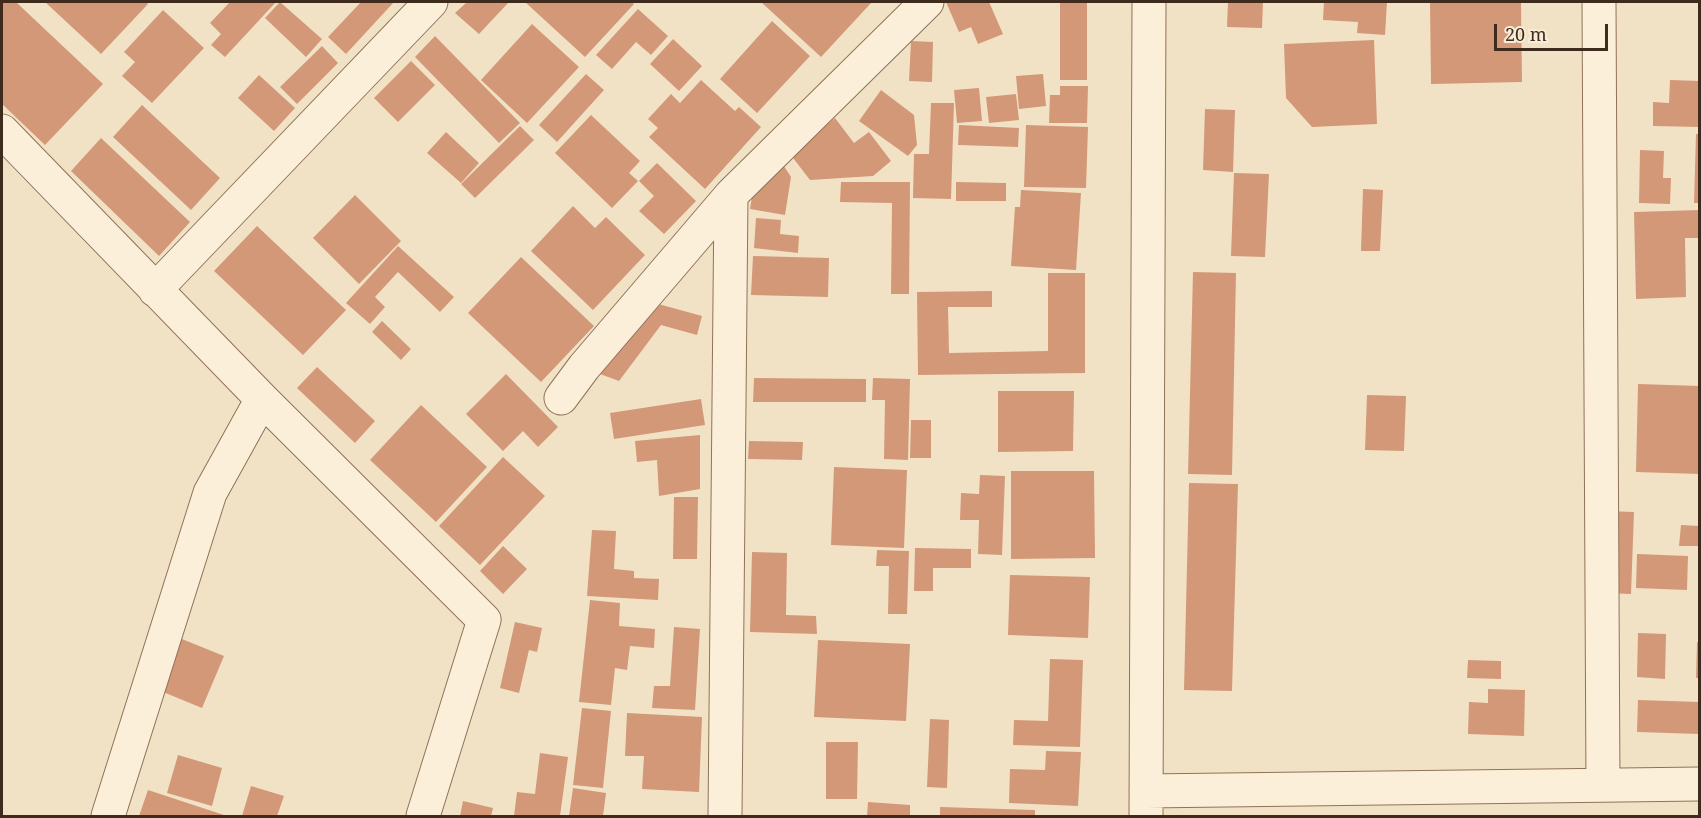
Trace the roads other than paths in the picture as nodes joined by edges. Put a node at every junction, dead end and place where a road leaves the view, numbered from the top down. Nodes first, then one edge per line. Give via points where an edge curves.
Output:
1 (431, 2) edge
2 (927, 2) edge
3 (1149, 2) edge
4 (1599, 2) edge
5 (2, 131) edge
6 (731, 195) junction
7 (155, 290) junction
8 (262, 399) junction
9 (561, 399) dead end
10 (1700, 784) edge
11 (1603, 785) junction
12 (1146, 804) edge
13 (108, 816) edge
14 (423, 816) edge
15 (725, 816) edge

1 - 7 street
2 - 6 street
3 - 12 street
4 - 11 street
5 - 7 street
6 - 9 street
6 - 15 street
7 - 8 street
8 - 13 street via 210,493
8 - 14 street via 484,620
10 - 11 street
11 - 12 street

